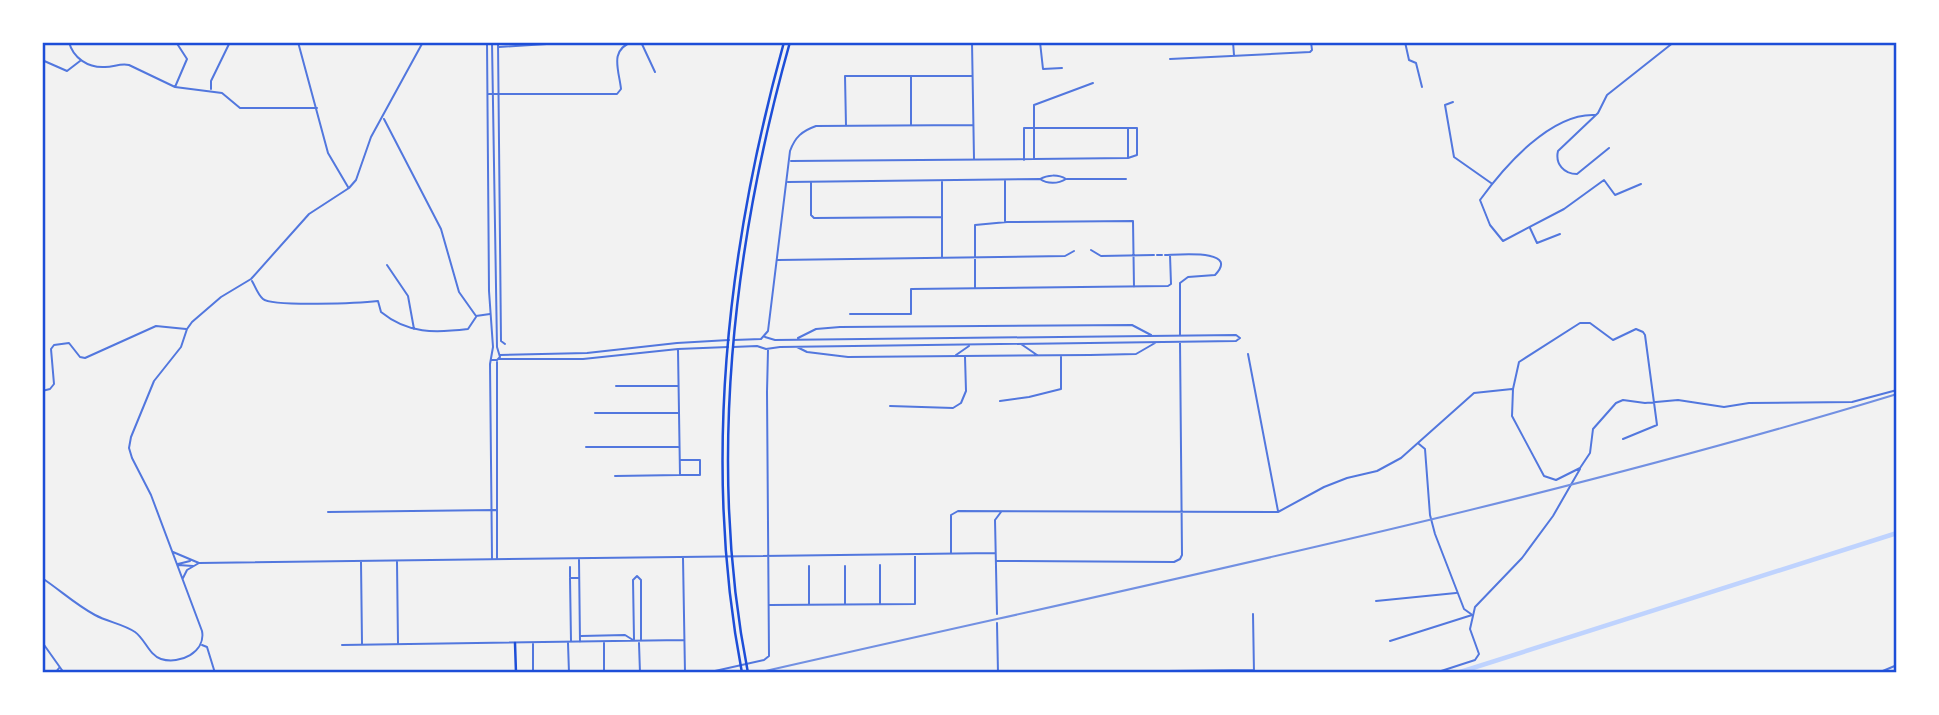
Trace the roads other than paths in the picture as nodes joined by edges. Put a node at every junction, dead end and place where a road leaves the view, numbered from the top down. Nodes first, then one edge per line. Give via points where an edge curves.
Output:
1 (69, 42) edge
2 (176, 42) edge
3 (230, 42) edge
4 (298, 42) edge
5 (423, 42) edge
6 (487, 42) edge
7 (492, 42) edge
8 (498, 42) edge
9 (578, 42) edge
10 (632, 42) edge
11 (641, 42) edge
12 (784, 42) edge
13 (790, 42) edge
14 (972, 42) edge
15 (1040, 42) edge
16 (1233, 42) edge
17 (1311, 42) edge
18 (1405, 42) edge
19 (1674, 42) edge
20 (498, 48) junction
21 (1234, 56) junction
22 (1170, 59) dead end
23 (42, 60) edge
24 (80, 61) junction
25 (1062, 68) dead end
26 (655, 72) dead end
27 (911, 76) junction
28 (972, 76) junction
29 (1093, 83) dead end
30 (175, 87) junction
31 (1422, 87) dead end
32 (211, 90) junction
33 (488, 94) junction
34 (493, 94) junction
35 (499, 94) junction
36 (1453, 102) dead end
37 (317, 108) junction
38 (1596, 115) junction
39 (383, 118) junction
40 (911, 125) junction
41 (973, 125) junction
42 (846, 126) junction
43 (1128, 127) junction
44 (1034, 128) junction
45 (1609, 148) dead end
46 (1128, 158) junction
47 (1034, 159) junction
48 (789, 160) junction
49 (974, 160) junction
50 (1024, 160) junction
51 (1040, 179) junction
52 (1126, 179) dead end
53 (1005, 180) junction
54 (1066, 180) junction
55 (942, 181) junction
56 (787, 182) junction
57 (811, 182) junction
58 (1492, 183) junction
59 (1641, 184) dead end
60 (349, 188) junction
61 (942, 217) junction
62 (1005, 222) junction
63 (1529, 227) junction
64 (1560, 234) dead end
65 (1091, 250) dead end
66 (1074, 251) dead end
67 (1170, 255) junction
68 (1133, 256) junction
69 (974, 257) junction
70 (942, 258) junction
71 (777, 260) junction
72 (387, 265) dead end
73 (251, 279) junction
74 (1134, 287) junction
75 (975, 289) junction
76 (490, 314) junction
77 (850, 314) dead end
78 (476, 316) junction
79 (490, 322) junction
80 (496, 322) junction
81 (187, 329) junction
82 (414, 330) junction
83 (768, 331) junction
84 (1152, 335) junction
85 (1181, 335) junction
86 (995, 337) junction
87 (763, 338) junction
88 (770, 338) junction
89 (796, 339) junction
90 (1156, 342) junction
91 (1180, 342) junction
92 (505, 344) dead end
93 (971, 344) junction
94 (995, 344) junction
95 (1020, 344) junction
96 (796, 346) junction
97 (678, 349) junction
98 (766, 349) junction
99 (491, 353) junction
100 (499, 354) junction
101 (1248, 354) dead end
102 (1037, 355) junction
103 (1060, 355) junction
104 (955, 356) junction
105 (965, 356) junction
106 (491, 359) junction
107 (498, 360) junction
108 (616, 386) dead end
109 (679, 386) junction
110 (490, 388) junction
111 (496, 388) junction
112 (1513, 389) junction
113 (1897, 390) edge
114 (42, 391) edge
115 (1000, 401) dead end
116 (1654, 402) junction
117 (890, 406) dead end
118 (490, 410) junction
119 (497, 410) junction
120 (595, 413) dead end
121 (679, 413) junction
122 (1623, 439) dead end
123 (1419, 444) junction
124 (586, 447) dead end
125 (679, 447) junction
126 (491, 454) junction
127 (497, 454) junction
128 (680, 460) junction
129 (1580, 468) junction
130 (680, 475) junction
131 (615, 476) dead end
132 (491, 478) junction
133 (497, 478) junction
134 (491, 510) junction
135 (497, 510) junction
136 (987, 511) junction
137 (1002, 511) junction
138 (328, 512) dead end
139 (1278, 512) junction
140 (1181, 513) junction
141 (995, 520) junction
142 (172, 551) junction
143 (951, 553) junction
144 (995, 553) junction
145 (915, 554) junction
146 (768, 555) junction
147 (683, 557) junction
148 (579, 559) junction
149 (492, 560) junction
150 (497, 560) junction
151 (194, 561) junction
152 (397, 561) junction
153 (997, 561) junction
154 (362, 562) junction
155 (199, 563) junction
156 (177, 565) junction
157 (880, 565) dead end
158 (194, 566) junction
159 (809, 566) dead end
160 (845, 566) dead end
161 (570, 567) dead end
162 (42, 578) edge
163 (570, 578) junction
164 (580, 578) junction
165 (183, 579) junction
166 (1457, 592) junction
167 (634, 600) junction
168 (641, 600) junction
169 (570, 601) junction
170 (580, 601) junction
171 (1376, 601) dead end
172 (880, 604) junction
173 (769, 605) junction
174 (809, 605) junction
175 (845, 605) junction
176 (997, 614) dead end
177 (1253, 614) dead end
178 (1472, 614) junction
179 (998, 623) dead end
180 (580, 636) junction
181 (684, 640) junction
182 (604, 641) junction
183 (634, 641) junction
184 (640, 641) junction
185 (1390, 641) dead end
186 (42, 642) edge
187 (569, 642) junction
188 (580, 642) junction
189 (515, 643) junction
190 (533, 643) junction
191 (202, 645) junction
192 (342, 645) dead end
193 (362, 645) junction
194 (398, 645) junction
195 (1897, 665) edge
196 (60, 667) junction
197 (1254, 672) edge
198 (55, 673) edge
199 (64, 673) edge
200 (215, 673) edge
201 (516, 673) edge
202 (533, 673) edge
203 (569, 673) edge
204 (604, 673) edge
205 (640, 673) edge
206 (685, 673) edge
207 (706, 673) edge
208 (742, 673) edge
209 (748, 673) edge
210 (999, 673) edge
211 (1434, 673) edge
212 (1878, 673) edge

1 - 24 street
2 - 30 street via 187,60
3 - 32 street via 211,80
4 - 37 street
5 - 39 street
6 - 33 street
7 - 34 street
8 - 20 street
9 - 20 street
10 - 35 street via 618,52 621,89 617,94
11 - 26 street
12 - 208 highway via 753,169 727,354 727,568
13 - 209 highway via 758,172 733,354 731,541
14 - 28 street
15 - 25 street via 1043,69
16 - 21 street
17 - 21 street via 1310,52
18 - 31 street
19 - 38 street via 1607,95
20 - 35 street
21 - 22 street
23 - 24 street via 67,71
24 - 30 street via 102,67 129,65
27 - 28 street
27 - 40 street
27 - 42 street via 845,76
28 - 41 street
29 - 44 street via 1034,105
30 - 32 street
32 - 37 street via 240,107
33 - 34 street
33 - 76 street
34 - 35 street
34 - 80 street
35 - 92 street via 500,341
36 - 58 street via 1445,105 1454,157
37 - 60 street via 328,153
38 - 45 street via 1558,151 1558,164 1577,174
38 - 58 street via 1578,115 1543,134
39 - 60 street
39 - 78 street via 441,229 459,292
40 - 41 street
40 - 42 street
41 - 49 street
42 - 48 street via 802,132 792,145
43 - 44 street
43 - 46 street
43 - 46 street via 1137,128 1137,155
44 - 47 street
44 - 50 street via 1024,128
46 - 47 street
47 - 50 street
48 - 49 street
48 - 56 street
49 - 50 street
51 - 53 street
51 - 54 street via 1045,183
51 - 54 street via 1061,176
52 - 54 street
53 - 55 street
53 - 62 street
55 - 57 street
55 - 61 street
56 - 57 street
56 - 71 street
57 - 61 street via 814,218
58 - 63 street via 1480,200 1490,225 1503,241
59 - 63 street via 1615,195 1604,180
60 - 73 street via 309,214
61 - 70 street
62 - 68 street via 1133,220
62 - 69 street via 975,225
63 - 64 street via 1537,243
65 - 68 street via 1101,256
66 - 69 street via 1065,256
67 - 68 street
67 - 74 street via 1169,286
67 - 85 street via 1210,255 1220,263 1214,275 1188,277 1180,283
68 - 74 street
69 - 70 street
69 - 75 street
70 - 71 street
71 - 83 street
72 - 82 street via 408,296
73 - 81 street via 210,305
73 - 82 street via 269,302 378,301 381,312
74 - 75 street
75 - 77 street via 911,289 911,314
76 - 78 street
76 - 79 street
78 - 82 street via 468,329
79 - 80 street
79 - 99 street
80 - 100 street
81 - 114 street via 156,326 85,358 69,343 54,345 54,384
81 - 142 street via 181,347 154,381 129,446
83 - 87 street
83 - 88 street
84 - 85 street
84 - 86 street
84 - 89 street via 1134,325 852,327 818,328
85 - 91 street via 1240,338
86 - 89 street
86 - 94 street
87 - 88 street
87 - 98 street via 760,345
87 - 100 street via 590,352
88 - 89 street
88 - 98 street via 773,344
90 - 91 street
90 - 95 street
90 - 103 street via 1136,354
91 - 140 street
93 - 94 street
93 - 96 street
93 - 104 street
94 - 95 street
95 - 102 street
96 - 98 street
96 - 104 street via 841,356
97 - 98 street
97 - 107 street via 583,359
97 - 109 street
98 - 146 street
99 - 100 street
99 - 106 street
100 - 107 street
101 - 139 street
102 - 103 street
102 - 105 street
103 - 115 street via 1061,389
104 - 105 street
105 - 117 street via 966,391 961,403 953,408
106 - 107 street
106 - 110 street
107 - 111 street
108 - 109 street
109 - 121 street
110 - 111 street
110 - 118 street
111 - 119 street
112 - 116 street via 1521,359 1586,322 1613,340 1636,329 1643,332
112 - 123 street via 1474,393
112 - 129 street via 1512,416 1544,476 1556,480
113 - 116 street via 1852,402 1724,407 1678,400
116 - 122 street via 1657,425
116 - 129 street via 1616,403 1593,429 1590,453
118 - 119 street
118 - 126 street
119 - 127 street
120 - 121 street
121 - 125 street
123 - 139 street via 1380,470 1324,487
123 - 166 street via 1425,449 1430,516
124 - 125 street
125 - 128 street
126 - 127 street
126 - 132 street
127 - 133 street
128 - 130 street
128 - 130 street via 700,460 700,475
129 - 178 street via 1522,558
130 - 131 street
132 - 133 street
132 - 134 street
133 - 135 street
134 - 135 street
134 - 138 street
134 - 149 street
135 - 150 street
136 - 137 street
136 - 141 street
136 - 143 street via 953,513
137 - 140 street
137 - 141 street
139 - 140 street
140 - 153 street via 1182,555 1177,561
141 - 144 street
142 - 151 street
142 - 156 street
143 - 144 street
143 - 145 street
144 - 153 street
145 - 146 street
145 - 172 street via 915,604
146 - 147 street
146 - 173 street
147 - 148 street
147 - 181 street
148 - 150 street
148 - 164 street
149 - 150 street
149 - 152 street
151 - 155 street
151 - 156 street
152 - 154 street
152 - 194 street
153 - 176 street
154 - 155 street
154 - 193 street
155 - 158 street
156 - 158 street
156 - 165 street
157 - 172 street
158 - 165 street
159 - 174 street
160 - 175 street
161 - 163 street
162 - 191 street via 93,614 136,633 160,659 187,656
163 - 164 street
163 - 169 street
164 - 170 street
165 - 191 street via 202,631
166 - 171 street
166 - 178 street via 1464,609
167 - 168 street
167 - 168 street via 636,576 641,580
167 - 183 street
168 - 184 street
169 - 170 street
169 - 187 street
170 - 180 street
172 - 175 street
173 - 174 street
173 - 207 street via 768,659
174 - 175 street
177 - 197 street
178 - 185 street
178 - 211 street via 1470,629 1479,654 1475,660
179 - 210 street
180 - 183 street via 627,635
180 - 188 street
181 - 184 street
181 - 206 street
182 - 183 street
182 - 188 street
182 - 204 street
183 - 184 street
184 - 205 street
186 - 196 street
187 - 188 street
187 - 190 street
187 - 203 street
189 - 190 street
189 - 194 street
189 - 201 highway
190 - 202 street
191 - 200 street
192 - 193 street
193 - 194 street
195 - 212 street
196 - 198 street
196 - 199 street
197 - 210 street

